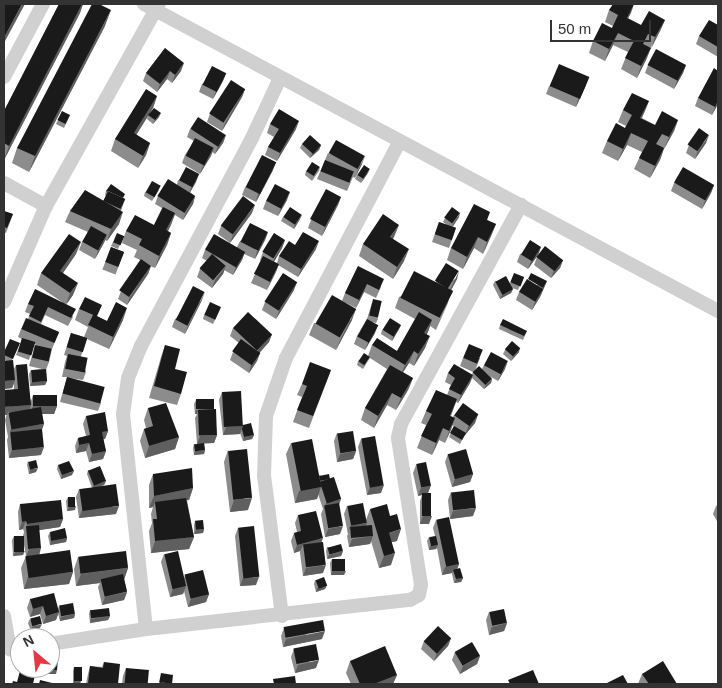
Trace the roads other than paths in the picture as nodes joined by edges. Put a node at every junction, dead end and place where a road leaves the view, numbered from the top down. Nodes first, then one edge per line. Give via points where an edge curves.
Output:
1 (43, 4) edge
2 (144, 4) edge
3 (158, 7) edge
4 (4, 77) edge
5 (280, 78) junction
6 (398, 142) junction
7 (4, 183) edge
8 (520, 205) junction
9 (46, 206) junction
10 (4, 302) edge
11 (718, 311) edge
12 (4, 616) edge
13 (282, 616) junction
14 (146, 630) junction
15 (60, 643) edge
16 (10, 644) edge

1 - 4 street
2 - 3 street
3 - 5 street
3 - 9 street
5 - 6 street
5 - 14 street via 252,138 141,346 128,378 123,414
6 - 8 street
6 - 13 street via 286,358 266,416 264,476
7 - 9 street
8 - 11 street
8 - 13 street via 401,424 398,438 421,585 419,595 410,600
9 - 10 street
12 - 16 street
13 - 14 street
14 - 15 street

